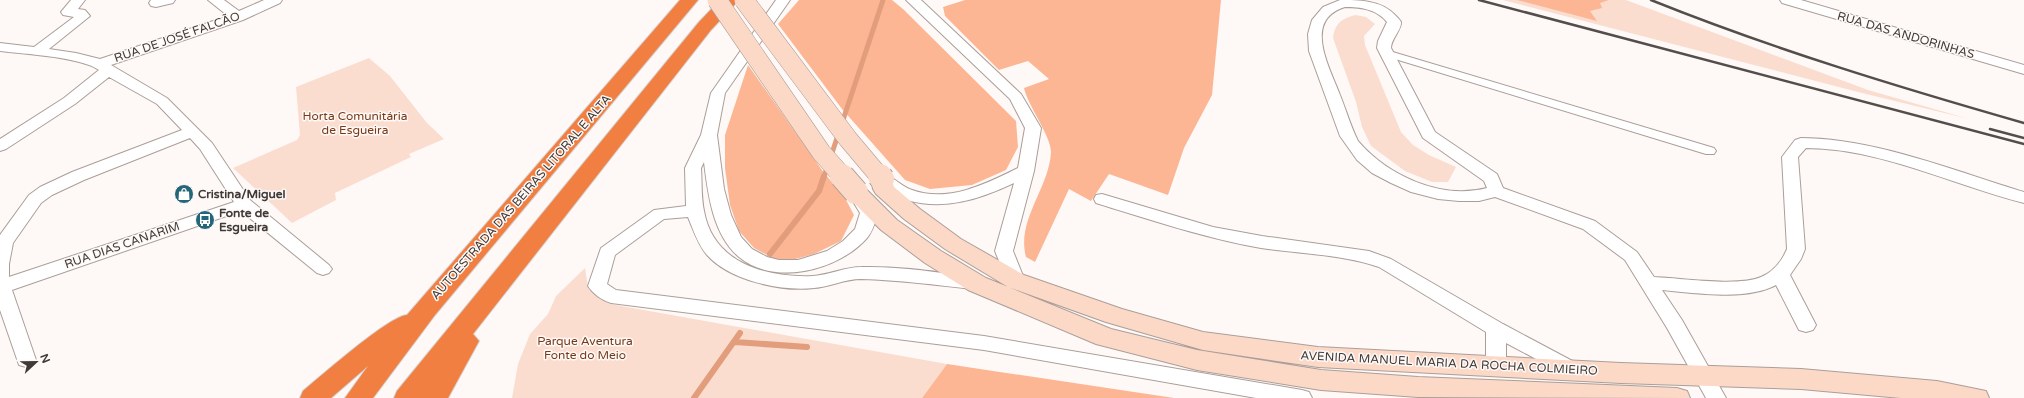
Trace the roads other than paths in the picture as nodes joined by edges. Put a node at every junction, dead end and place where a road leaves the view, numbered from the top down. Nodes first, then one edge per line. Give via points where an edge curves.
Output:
1 (78, 0) edge
2 (215, 0) edge
3 (275, 0) edge
4 (689, 0) edge
5 (717, 0) edge
6 (730, 0) edge
7 (744, 0) edge
8 (783, 0) edge
9 (913, 0) edge
10 (1787, 0) edge
11 (238, 17) junction
12 (7, 48) edge
13 (37, 52) junction
14 (1386, 53) junction
15 (0, 58) edge
16 (104, 67) junction
17 (2024, 70) edge
18 (193, 130) junction
19 (709, 135) junction
20 (0, 146) edge
21 (1710, 151) dead end
22 (1026, 171) junction
23 (882, 179) junction
24 (1496, 191) junction
25 (856, 192) junction
26 (2024, 198) edge
27 (1102, 199) dead end
28 (244, 204) junction
29 (695, 211) junction
30 (5, 233) edge
31 (323, 269) dead end
32 (1780, 274) junction
33 (1016, 281) junction
34 (1649, 283) junction
35 (977, 284) junction
36 (1, 285) edge
37 (496, 288) junction
38 (426, 308) junction
39 (1806, 325) dead end
40 (1496, 329) junction
41 (26, 360) dead end
42 (1496, 367) junction
43 (1571, 369) junction
44 (1710, 387) edge
45 (313, 398) edge
46 (358, 398) edge
47 (407, 398) edge
48 (435, 398) edge
49 (1302, 398) edge
50 (1677, 398) edge
51 (1976, 398) edge

1 - 13 street via 68,12 80,13 83,16
2 - 11 street
3 - 11 street, RUA DE JOSÉ FALCÃO
4 - 38 highway, AUTOESTRADA DAS BEIRAS LITORAL E ALTA
5 - 25 main road, AVENIDA MANUEL MARIA DA ROCHA COLMIEIRO, bridge via 821,152
6 - 37 highway via 705,26
7 - 23 main road, AVENIDA MANUEL MARIA DA ROCHA COLMIEIRO, bridge via 843,133
8 - 19 street via 718,93
9 - 22 street via 1016,97 1033,128
10 - 17 street, RUA DAS ANDORINHAS
11 - 16 street, RUA DE JOSÉ FALCÃO
12 - 13 street
12 - 15 street
13 - 16 street via 76,57
14 - 21 street
14 - 24 street via 1429,135 1491,178
14 - 24 street via 1384,42 1393,29 1394,22 1389,15 1370,5 1344,3 1320,17 1314,29 1316,51 1351,142 1362,156 1400,181 1419,189 1486,196
16 - 18 street via 162,101
16 - 20 street via 94,83
18 - 28 street
18 - 30 street via 46,191 35,199
19 - 25 street via 717,201 734,240 748,256 765,263 796,267 820,261 843,250 862,232 869,213
19 - 29 street via 693,168
22 - 23 street via 985,190 959,198 925,199 904,194
22 - 33 street via 1004,251
23 - 33 main road, AVENIDA MANUEL MARIA DA ROCHA COLMIEIRO via 884,189 912,214 953,244
24 - 34 street via 1590,225 1631,256
25 - 35 main road, AVENIDA MANUEL MARIA DA ROCHA COLMIEIRO via 889,225
26 - 32 street via 1846,146 1801,143 1790,157 1796,249 1792,259
27 - 40 street via 1211,232 1262,242 1363,255 1385,263
28 - 31 street
28 - 36 street, RUA DIAS CANARIM
29 - 35 street via 702,231 714,250 736,270 773,280 813,282 859,273 924,276
29 - 49 street via 660,214 607,252 598,286 610,296 984,343
30 - 36 street via 0,264
32 - 34 street via 1766,282 1750,286 1716,287
32 - 39 street
33 - 42 main road, AVENIDA MANUEL MARIA DA ROCHA COLMIEIRO via 1115,316 1203,341 1318,357
34 - 44 street
35 - 50 main road, AVENIDA MANUEL MARIA DA ROCHA COLMIEIRO via 1105,337 1197,360 1321,380 1418,387
36 - 41 street
37 - 47 highway
37 - 48 highway
38 - 45 highway via 360,358
38 - 46 highway, AUTOESTRADA DAS BEIRAS LITORAL E ALTA
40 - 42 street
40 - 43 street
42 - 43 main road, AVENIDA MANUEL MARIA DA ROCHA COLMIEIRO
43 - 44 main road, AVENIDA MANUEL MARIA DA ROCHA COLMIEIRO
44 - 51 main road, AVENIDA MANUEL MARIA DA ROCHA COLMIEIRO via 1840,382 1937,391

